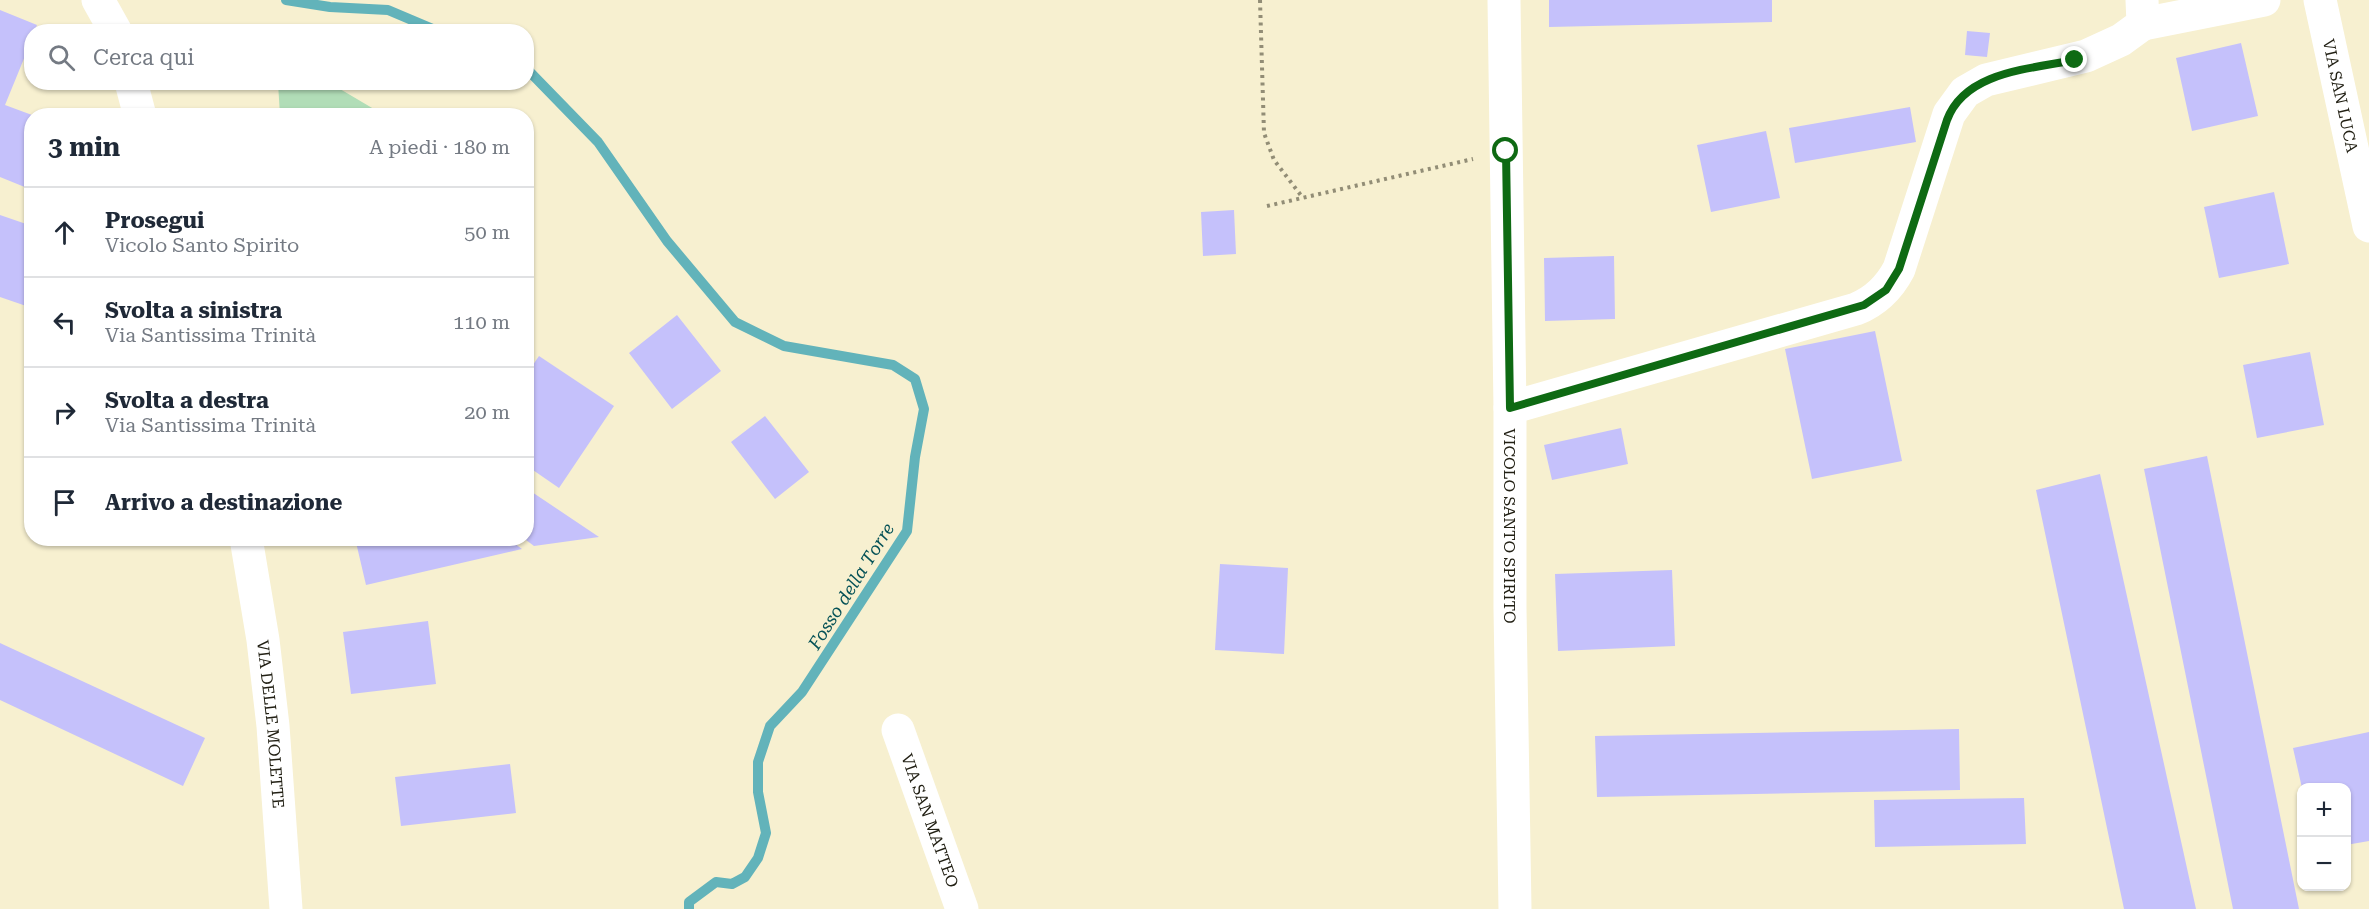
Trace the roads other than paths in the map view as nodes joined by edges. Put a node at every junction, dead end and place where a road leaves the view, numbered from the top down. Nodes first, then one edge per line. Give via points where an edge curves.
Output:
1 (98, 0) edge
2 (1504, 0) edge
3 (2264, 0) edge
4 (2320, 0) edge
5 (2143, 12) edge
6 (112, 24) edge
7 (133, 90) edge
8 (138, 108) edge
9 (2369, 226) edge
10 (1510, 408) junction
11 (247, 546) edge
12 (898, 730) dead end
13 (286, 909) edge
14 (962, 909) edge
15 (1515, 909) edge

1 - 6 street
2 - 10 street, VICOLO SANTO SPIRITO
3 - 5 street
4 - 9 street, VIA SAN LUCA
5 - 10 street via 2115,43 2086,56 1986,80 1965,92 1949,114 1899,269 1886,290 1864,305
7 - 8 street
10 - 15 street, VICOLO SANTO SPIRITO
11 - 13 street, VIA DELLE MOLETTE via 273,726
12 - 14 street, VIA SAN MATTEO

